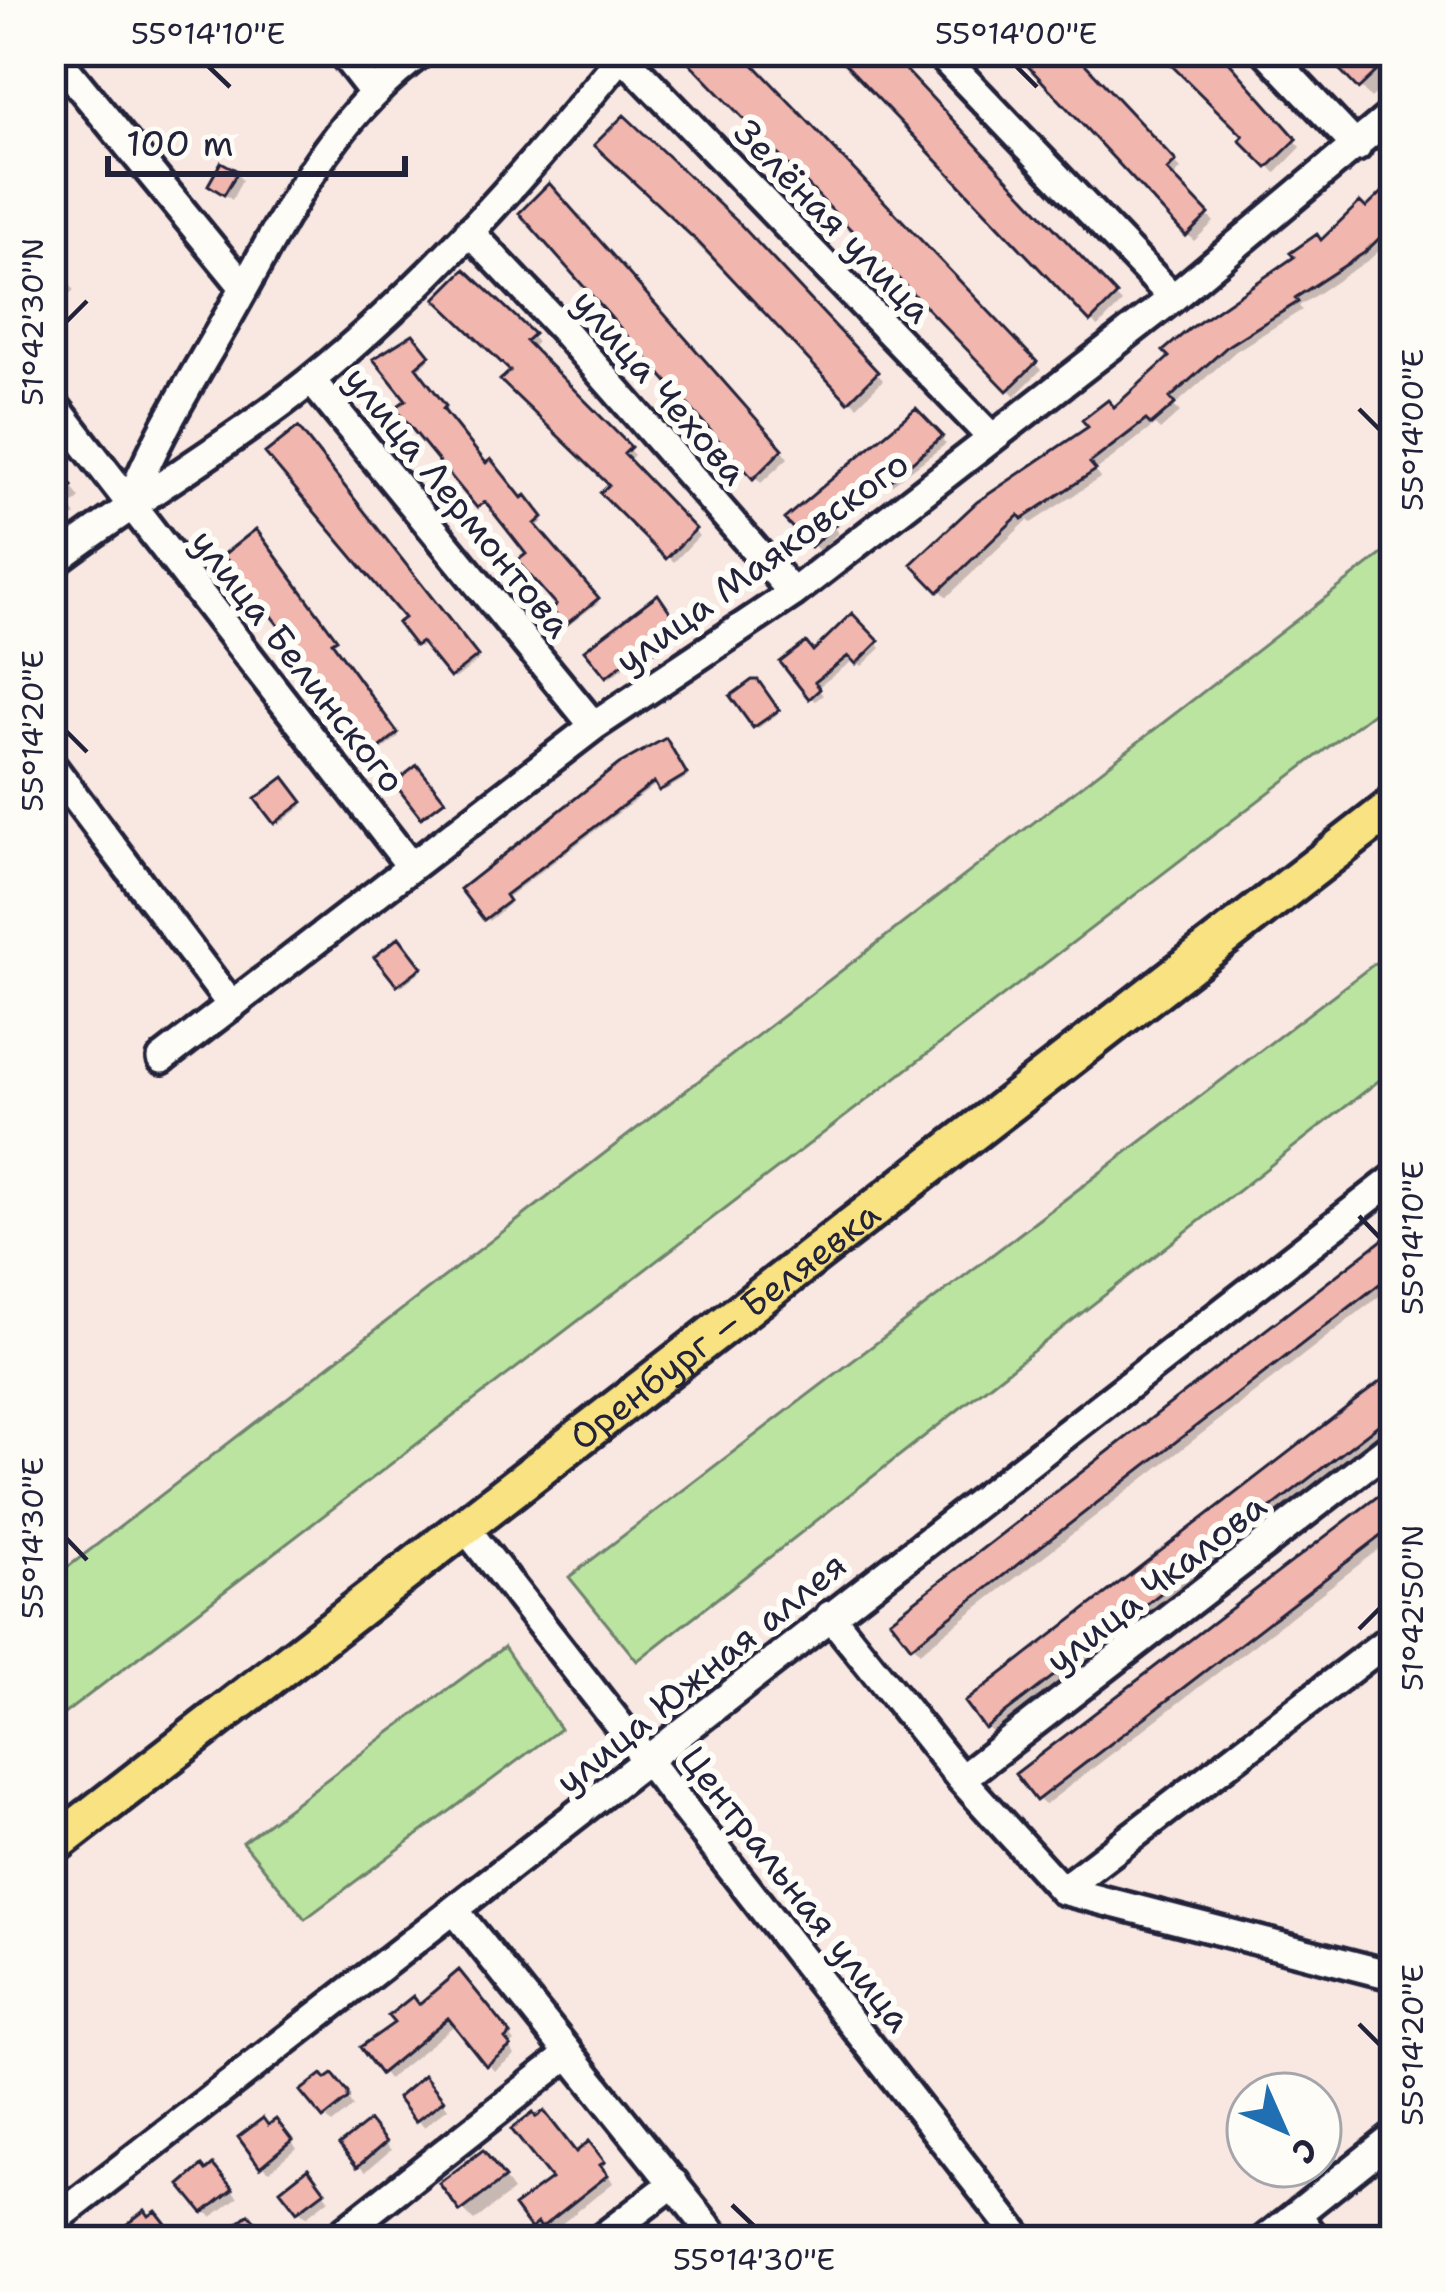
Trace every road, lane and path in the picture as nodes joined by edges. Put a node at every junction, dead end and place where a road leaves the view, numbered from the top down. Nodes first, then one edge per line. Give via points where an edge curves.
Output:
1 (51, 51) edge
2 (341, 51) edge
3 (422, 51) edge
4 (937, 51) edge
5 (1266, 51) edge
6 (624, 53) edge
7 (374, 92) junction
8 (1395, 112) edge
9 (1357, 147) junction
10 (469, 231) junction
11 (244, 287) junction
12 (1172, 298) junction
13 (311, 380) junction
14 (51, 401) edge
15 (991, 437) junction
16 (130, 502) junction
17 (51, 565) edge
18 (794, 593) junction
19 (594, 726) junction
20 (51, 765) edge
21 (1395, 805) edge
22 (409, 864) junction
23 (232, 1006) junction
24 (162, 1059) dead end
25 (1395, 1178) edge
26 (1395, 1443) edge
27 (464, 1526) junction
28 (830, 1615) junction
29 (1395, 1635) edge
30 (651, 1761) junction
31 (961, 1779) junction
32 (51, 1846) edge
33 (1062, 1891) junction
34 (456, 1912) junction
35 (1395, 1976) edge
36 (568, 2055) junction
37 (1395, 2136) edge
38 (674, 2183) junction
39 (1297, 2215) junction
40 (51, 2223) edge
41 (332, 2241) edge
42 (598, 2241) edge
43 (719, 2241) edge
44 (1022, 2241) edge
45 (1263, 2241) edge
46 (1317, 2241) edge

1 - 11 street
2 - 7 street
3 - 7 street
4 - 12 street
5 - 9 street
6 - 10 street
6 - 15 street, Зелёная улица
7 - 11 street via 297,186
8 - 9 street, улица Маяковского
9 - 12 street, улица Маяковского
10 - 13 street
10 - 18 street, улица Чехова
11 - 16 street
12 - 15 street, улица Маяковского
13 - 16 street
13 - 19 street, улица Лермонтова
14 - 16 street, улица Белинского
15 - 18 street, улица Маяковского
16 - 17 street
16 - 22 street, улица Белинского
18 - 19 street, улица Маяковского
19 - 22 street, улица Маяковского
20 - 23 street
21 - 27 main road, Оренбург – Беляевка
22 - 23 street, улица Маяковского
23 - 24 street, улица Маяковского
25 - 28 street, улица Южная аллея
26 - 31 street, улица Чкалова
27 - 30 street, Центральная улица
27 - 32 main road, Оренбург – Беляевка
28 - 30 street, улица Южная аллея
28 - 31 street
29 - 33 street
30 - 34 street, улица Южная аллея
30 - 44 street, Центральная улица
31 - 33 street
33 - 35 street
34 - 36 street
34 - 40 street, улица Южная аллея
36 - 38 street
36 - 41 street
37 - 39 street
38 - 42 street
38 - 43 street
39 - 45 street
39 - 46 street

